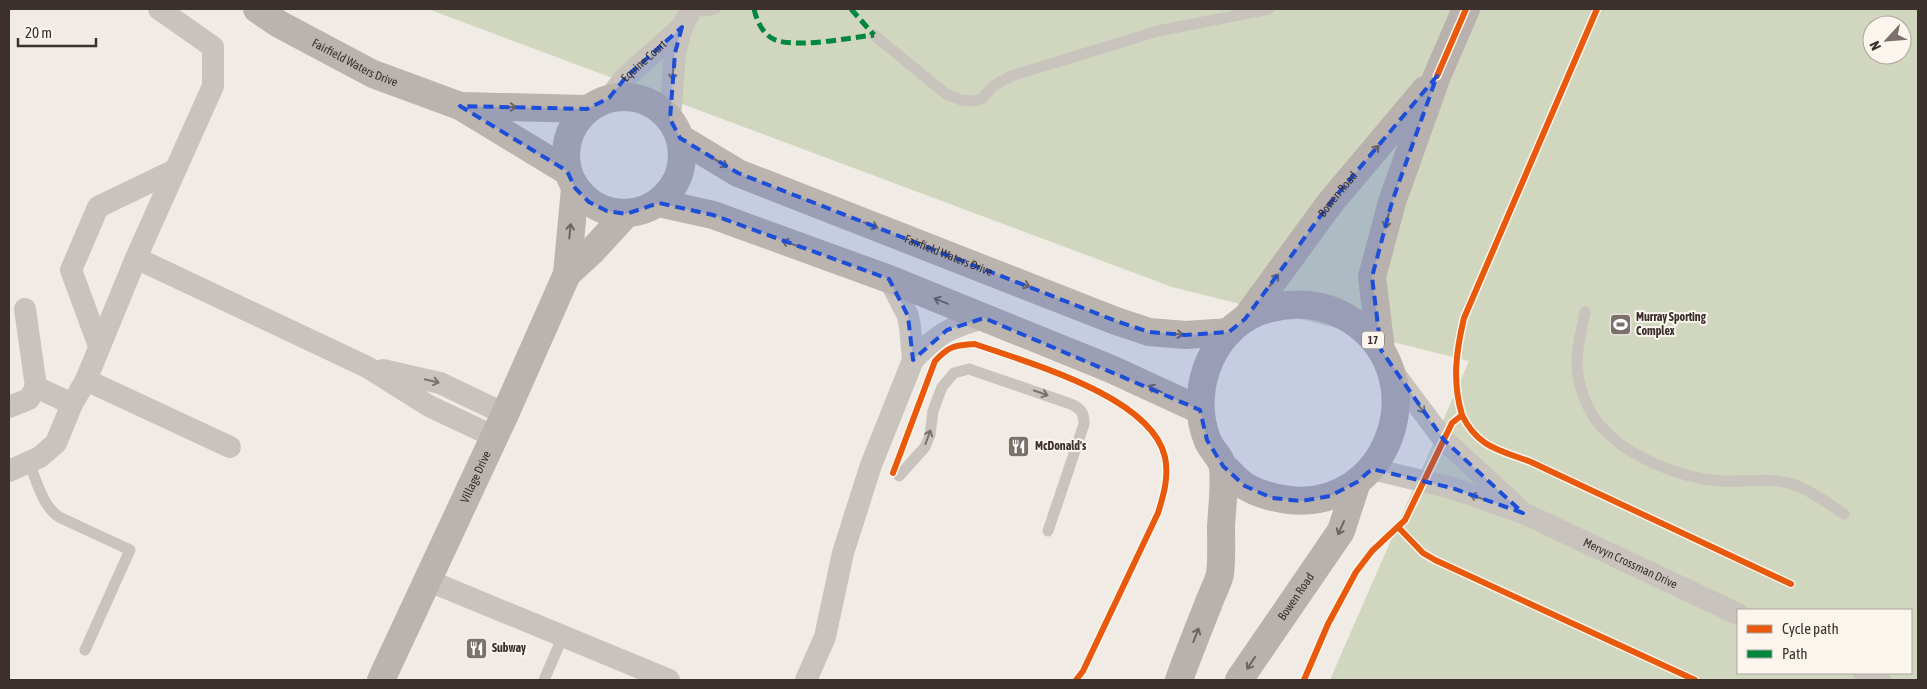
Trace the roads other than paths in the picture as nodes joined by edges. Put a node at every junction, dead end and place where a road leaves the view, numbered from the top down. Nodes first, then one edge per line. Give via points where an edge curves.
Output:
1 (159, 9) edge
2 (257, 9) edge
3 (715, 9) edge
4 (1269, 9) edge
5 (1466, 9) edge
6 (689, 13) edge
7 (874, 35) dead end
8 (1437, 76) junction
9 (598, 104) junction
10 (460, 106) junction
11 (675, 129) junction
12 (175, 170) junction
13 (571, 179) junction
14 (659, 202) junction
15 (626, 214) junction
16 (136, 258) junction
17 (566, 274) junction
18 (889, 280) junction
19 (25, 309) dead end
20 (1585, 312) dead end
21 (984, 318) junction
22 (1237, 325) junction
23 (99, 346) junction
24 (1386, 359) junction
25 (913, 360) junction
26 (86, 380) junction
27 (36, 387) junction
28 (72, 404) junction
29 (9, 407) edge
30 (1200, 410) junction
31 (500, 426) junction
32 (230, 447) dead end
33 (1223, 466) junction
34 (19, 467) edge
35 (1364, 475) junction
36 (899, 476) dead end
37 (1523, 513) junction
38 (1844, 514) dead end
39 (1048, 531) dead end
40 (426, 580) junction
41 (1737, 614) edge
42 (562, 636) junction
43 (85, 650) dead end
44 (1866, 674) edge
45 (380, 680) edge
46 (544, 680) edge
47 (669, 680) edge
48 (806, 680) edge
49 (1179, 680) edge
50 (1239, 680) edge
51 (1880, 680) edge

1 - 12 street via 213,47 213,86
2 - 10 street, Fairfield Waters Drive via 373,74
3 - 6 lane
4 - 7 lane via 1158,32 1011,76 993,86 982,99 974,101 946,94
5 - 8 main road, Bowen Road / 17
6 - 9 street, Equine Court
6 -> 11 street, Equine Court via 675,54
22 -> 8 main road, Bowen Road / 17 via 1330,203
8 -> 24 main road, Bowen Road / 17 via 1392,202 1372,277
10 -> 9 street, Fairfield Waters Drive
9 - 11 street via 626,96 642,100 658,108
9 - 13 street via 576,122 568,137 565,154
10 - 13 street, Fairfield Waters Drive
11 - 14 street via 682,156 680,174
11 -> 22 street, Fairfield Waters Drive via 738,173 1116,321 1149,332 1186,335
12 - 16 street
12 - 23 street via 98,207 71,270
13 - 15 street via 589,202 607,211
17 -> 13 street, Village Drive
14 - 15 street via 643,211
18 -> 14 street via 713,215
15 - 17 street, Village Drive
16 - 23 street
16 - 31 street via 367,367 440,383
17 - 31 street, Village Drive
21 -> 18 street
18 - 25 street via 908,316
19 - 27 street
20 - 38 lane via 1577,360 1580,382 1589,408 1600,425 1618,442 1691,478 1779,481 1796,485
21 - 25 street via 947,330
30 -> 21 street via 1111,369
22 - 24 main road, Bowen Road / 17 via 1268,308 1294,304 1320,306 1343,315 1364,330
22 - 30 main road, Bowen Road / 17 via 1212,355 1202,381
23 - 26 street
24 - 35 main road, Bowen Road / 17 via 1396,394 1395,421 1386,446
24 -> 37 street, Mervyn Crossman Drive via 1444,440
25 - 48 street via 871,465 843,552 825,637
26 - 28 street
26 - 32 street
27 - 28 street
27 - 29 street via 30,399
28 - 34 street via 56,443 40,457
30 - 33 main road, Bowen Road / 17 via 1207,440
31 - 40 street, Village Drive
33 - 35 main road, Bowen Road / 17 via 1245,486 1272,498 1302,501 1330,496
49 -> 33 main road via 1220,574
34 - 43 lane via 59,517 130,550
37 -> 35 street, Mervyn Crossman Drive via 1452,488
35 -> 50 main road, Bowen Road / 17 via 1341,530
36 -> 39 lane via 925,447 942,387 954,372 969,369 1068,402 1079,408 1084,424
37 - 41 street, Mervyn Crossman Drive
40 - 42 street
40 - 45 street, Village Drive
42 - 46 lane
42 - 47 street
44 - 51 street

